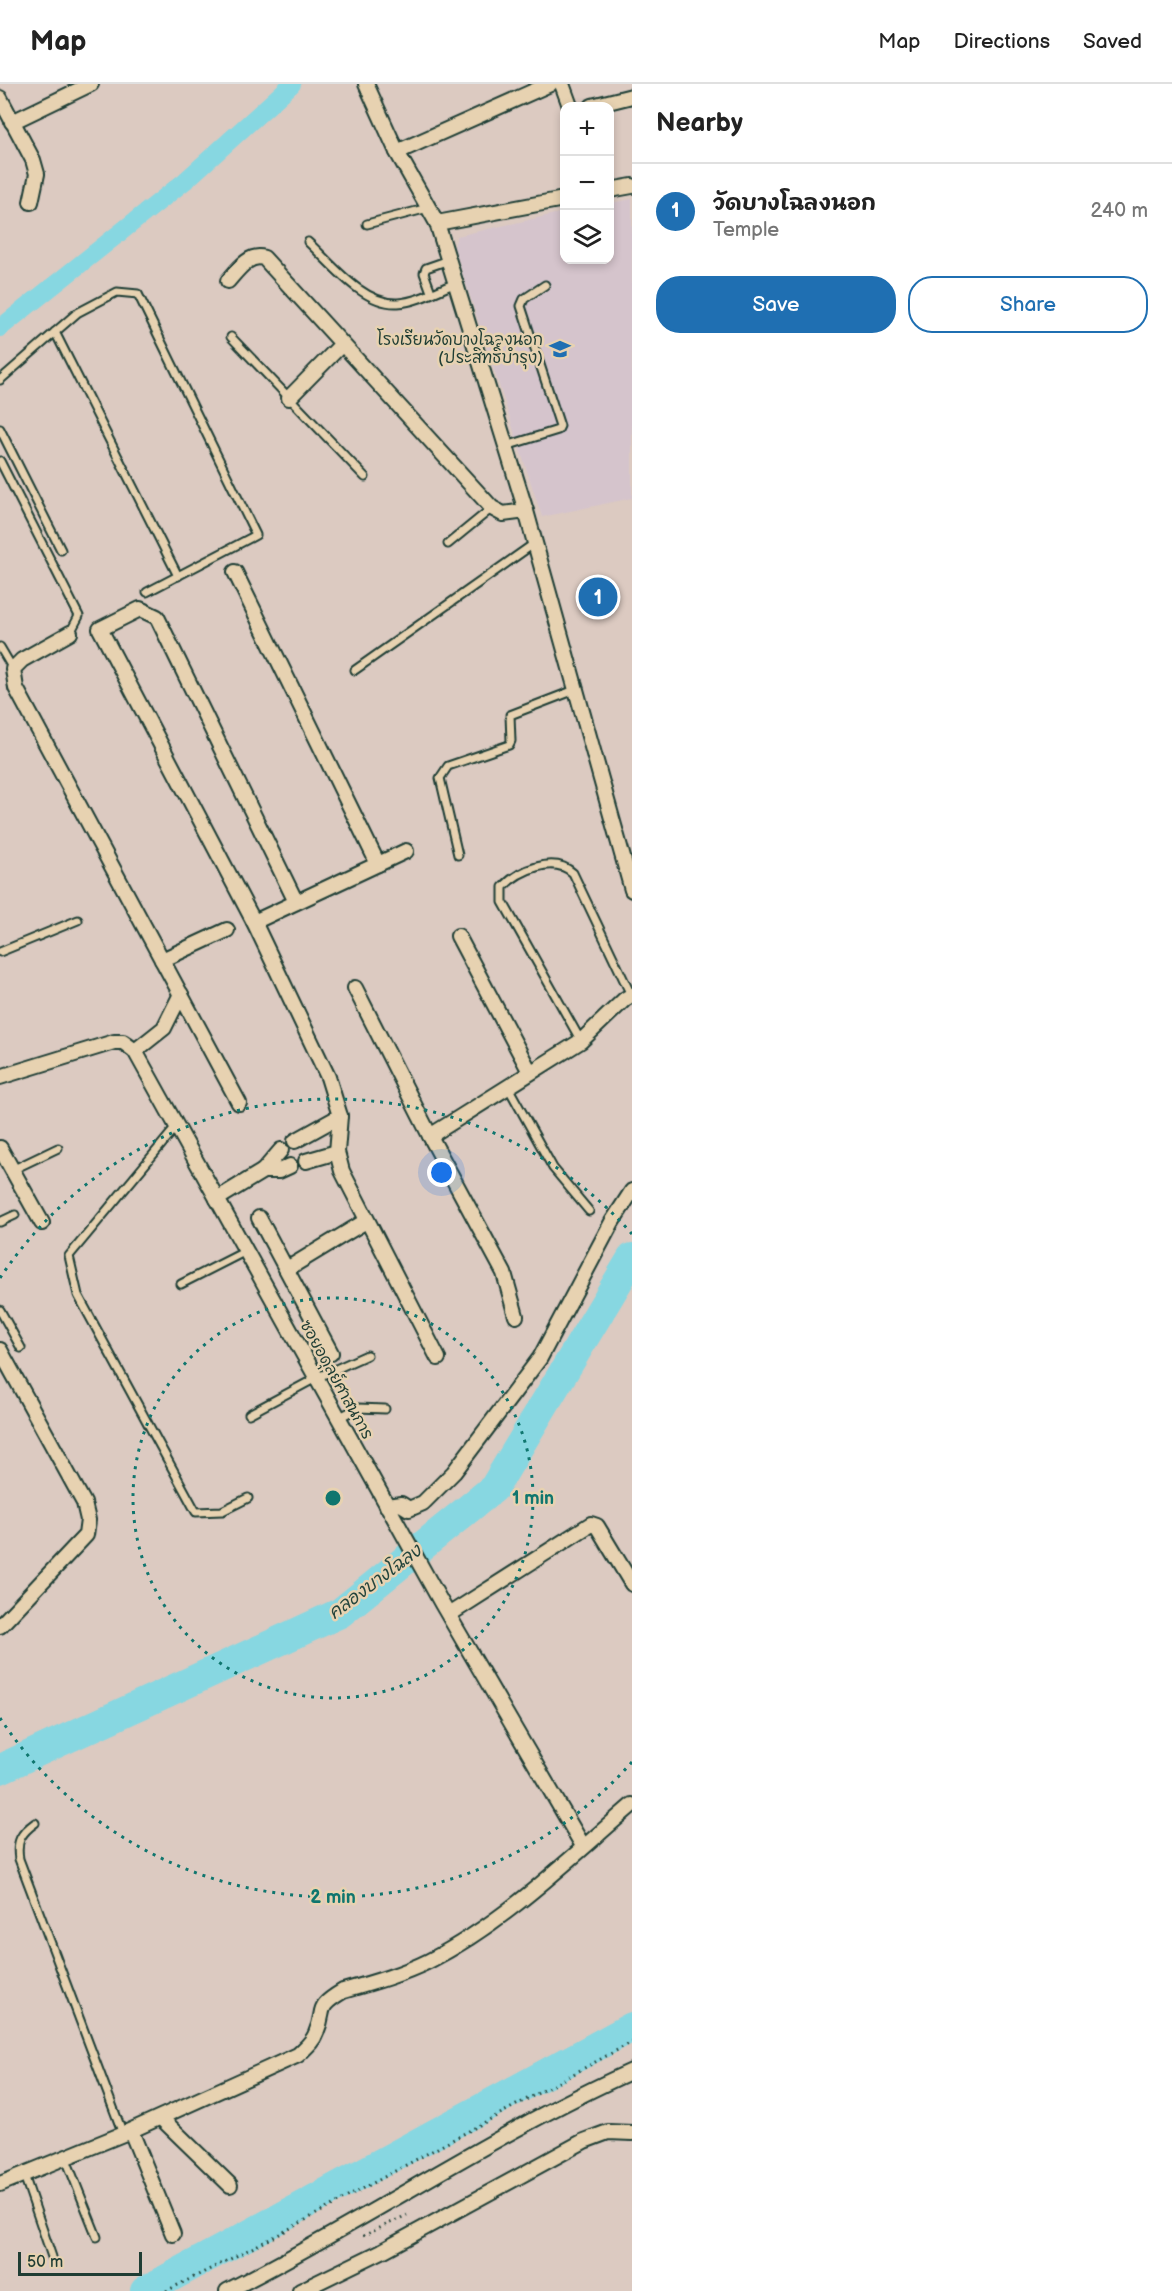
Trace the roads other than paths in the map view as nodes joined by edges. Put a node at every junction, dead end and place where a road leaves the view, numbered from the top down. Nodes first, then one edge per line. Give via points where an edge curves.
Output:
1 (92, 84) edge
2 (366, 84) edge
3 (550, 84) edge
4 (562, 84) edge
5 (632, 96) edge
6 (0, 98) edge
7 (569, 102) edge
8 (608, 102) edge
9 (12, 122) junction
10 (397, 152) junction
11 (632, 186) edge
12 (614, 189) edge
13 (560, 200) edge
14 (31, 202) dead end
15 (428, 208) junction
16 (437, 223) junction
17 (367, 224) dead end
18 (308, 242) dead end
19 (448, 260) junction
20 (228, 281) dead end
21 (456, 283) junction
22 (545, 285) dead end
23 (431, 292) junction
24 (55, 332) junction
25 (231, 337) dead end
26 (342, 344) junction
27 (0, 380) edge
28 (289, 398) junction
29 (0, 429) edge
30 (506, 446) junction
31 (0, 461) edge
32 (365, 477) dead end
33 (492, 508) junction
34 (526, 511) junction
35 (535, 543) junction
36 (448, 544) dead end
37 (61, 550) dead end
38 (235, 572) dead end
39 (178, 576) junction
40 (147, 592) dead end
41 (70, 633) joint
42 (0, 647) edge
43 (13, 669) junction
44 (355, 670) dead end
45 (575, 690) junction
46 (406, 851) dead end
47 (458, 855) dead end
48 (378, 864) junction
49 (632, 890) edge
50 (296, 902) junction
51 (78, 920) dead end
52 (254, 922) junction
53 (227, 930) dead end
54 (458, 936) dead end
55 (0, 952) edge
56 (162, 960) junction
57 (355, 988) dead end
58 (181, 994) junction
59 (632, 995) edge
60 (581, 1041) junction
61 (135, 1052) junction
62 (530, 1072) junction
63 (0, 1077) edge
64 (508, 1087) junction
65 (239, 1103) dead end
66 (340, 1116) junction
67 (177, 1126) junction
68 (430, 1136) junction
69 (295, 1142) dead end
70 (0, 1148) edge
71 (58, 1148) dead end
72 (281, 1150) dead end
73 (337, 1152) junction
74 (306, 1161) dead end
75 (290, 1166) dead end
76 (12, 1170) junction
77 (263, 1171) junction
78 (632, 1191) edge
79 (217, 1198) junction
80 (589, 1211) dead end
81 (15, 1215) dead end
82 (259, 1218) dead end
83 (366, 1221) junction
84 (0, 1222) edge
85 (42, 1223) dead end
86 (246, 1251) junction
87 (287, 1269) junction
88 (181, 1284) dead end
89 (0, 1310) edge
90 (516, 1316) dead end
91 (21, 1348) dead end
92 (0, 1350) edge
93 (331, 1353) dead end
94 (367, 1355) dead end
95 (438, 1358) dead end
96 (316, 1378) junction
97 (385, 1408) dead end
98 (249, 1414) dead end
99 (338, 1418) junction
100 (248, 1498) dead end
101 (388, 1508) junction
102 (632, 1584) edge
103 (446, 1609) junction
104 (0, 1626) edge
105 (632, 1805) edge
106 (35, 1823) dead end
107 (583, 1846) junction
108 (632, 2072) edge
109 (161, 2118) junction
110 (127, 2133) junction
111 (632, 2133) edge
112 (66, 2159) junction
113 (24, 2175) junction
114 (0, 2184) edge
115 (230, 2185) dead end
116 (173, 2235) dead end
117 (97, 2237) dead end
118 (52, 2257) dead end
119 (227, 2291) edge
120 (300, 2291) edge

1 - 9 street
2 - 10 street
3 - 10 street
4 - 7 street
5 - 8 street
6 - 9 street
9 - 14 street via 37,174
10 - 15 street
11 - 12 street
13 - 16 street
15 - 16 street
15 - 17 lane
16 - 19 street
18 - 23 lane via 377,300 398,303
19 - 21 street
19 - 23 lane via 426,268
20 - 26 street via 251,258 264,258
21 - 23 lane
21 - 30 street
22 - 30 lane via 524,299 521,306 560,426 558,430
24 - 27 lane
24 - 39 lane
24 - 39 lane via 77,313 117,292 138,294 256,535
25 - 28 lane
26 - 28 street
26 - 33 street
28 - 32 lane
29 - 37 lane
30 - 34 street
31 - 41 lane via 79,616
33 - 34 street via 503,514
33 - 36 lane
34 - 35 street
35 - 44 lane
35 - 45 street
38 - 48 street
39 - 40 lane
41 - 43 street
42 - 43 lane
43 - 56 street via 16,688
45 - 47 lane via 510,715 509,745 448,766 442,772 440,778
45 - 49 street
46 - 48 street
48 - 50 street
50 - 52 street
50 - 52 street via 157,617 140,609 100,629
51 - 55 lane
52 - 66 street via 328,1077
53 - 56 street
54 - 62 street
56 - 58 street
57 - 68 street
58 - 61 street via 164,1028
58 - 65 street
59 - 60 street
59 - 60 lane via 573,873 564,864 552,864 513,876 502,887 503,902
60 - 62 street
61 - 63 street via 123,1042 114,1042
61 - 67 street, ซอยอดุลย์ศาสนการ
62 - 64 street
64 - 68 street
64 - 80 lane via 553,1168
66 - 69 street
66 - 73 street
67 - 79 street, ซอยอดุลย์ศาสนการ
67 - 100 lane via 69,1256 78,1295 196,1512 222,1511
68 - 90 street via 504,1272
70 - 76 street
71 - 76 lane
72 - 77 street
73 - 74 street
73 - 83 street
75 - 77 street
76 - 85 street
77 - 79 street
78 - 101 street via 540,1358 454,1472 423,1503 409,1509 401,1504
79 - 86 street, ซอยอดุลย์ศาสนการ
81 - 84 lane
82 - 87 street
83 - 87 street
83 - 95 street
86 - 88 lane
86 - 96 street, ซอยอดุลย์ศาสนการ
87 - 93 street
89 - 91 lane
92 - 104 street via 84,1503 88,1521 86,1535
94 - 96 lane
96 - 98 lane
96 - 99 street, ซอยอดุลย์ศาสนการ
97 - 99 lane via 358,1408
99 - 101 street, ซอยอดุลย์ศาสนการ
101 - 103 street, ซอยอดุลย์ศาสนการ
102 - 103 street via 597,1526 591,1524
103 - 107 street, ซอยอดุลย์ศาสนการ
105 - 107 street
106 - 110 lane via 23,1832 19,1859
107 - 109 street via 539,1886 483,1928 429,1961 330,1998 321,2009 318,2031 298,2055
108 - 119 street via 568,2100 307,2250
109 - 110 street
109 - 115 street
110 - 112 street
110 - 116 street
111 - 120 street via 608,2132 584,2141
112 - 113 street
112 - 117 lane
113 - 114 street
113 - 118 lane

